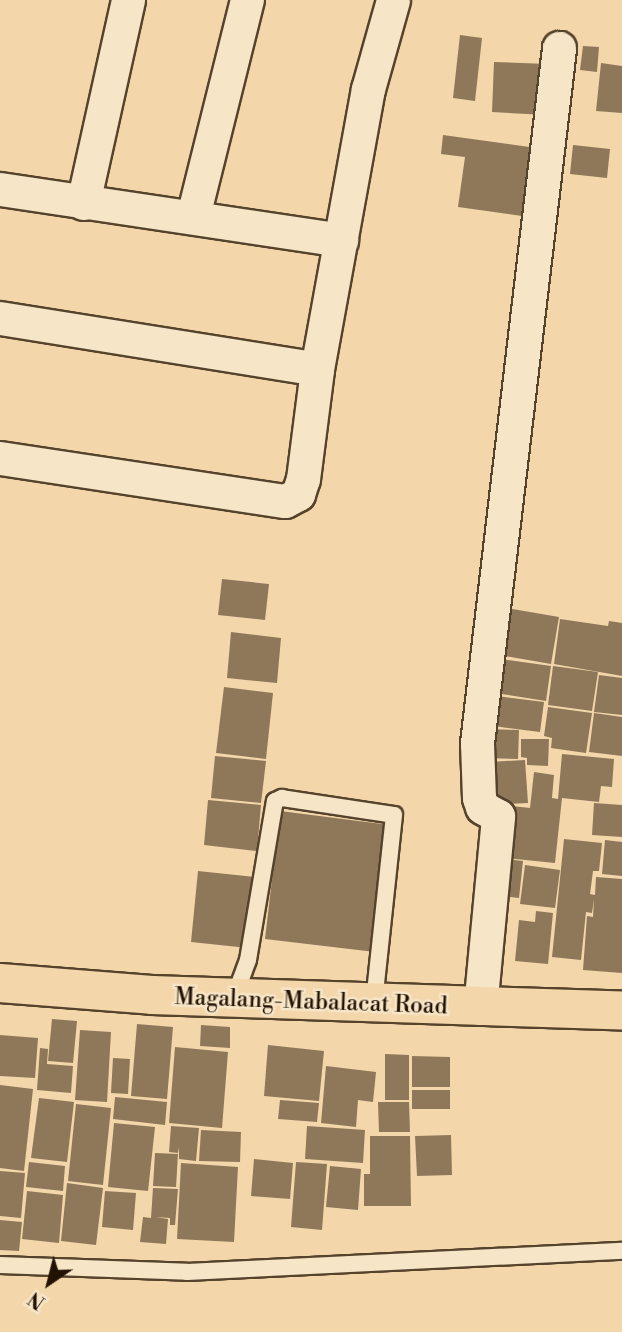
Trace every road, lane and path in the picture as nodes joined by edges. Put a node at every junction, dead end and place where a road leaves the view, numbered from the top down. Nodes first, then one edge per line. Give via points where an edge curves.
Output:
1 (128, 0) edge
2 (247, 0) edge
3 (393, 0) edge
4 (559, 48) dead end
5 (0, 189) edge
6 (83, 203) junction
7 (193, 216) junction
8 (341, 240) junction
9 (0, 318) edge
10 (317, 369) junction
11 (0, 458) edge
12 (0, 983) edge
13 (234, 999) junction
14 (374, 1003) junction
15 (480, 1008) junction
16 (622, 1011) edge
17 (622, 1251) edge
18 (0, 1265) edge

1 - 6 street
2 - 7 street
3 - 8 street via 368,89
4 - 15 street via 477,743 479,799 482,807 498,816
5 - 6 street
6 - 7 street
7 - 8 street
8 - 10 street
9 - 10 street
10 - 11 street via 303,479 298,494 285,501
12 - 13 main road, Magalang-Mabalacat Road
13 - 14 main road, Magalang-Mabalacat Road
13 - 14 lane via 248,960 275,801 282,799 394,815
14 - 15 main road, Magalang-Mabalacat Road
15 - 16 main road, Magalang-Mabalacat Road
17 - 18 lane via 187,1272

